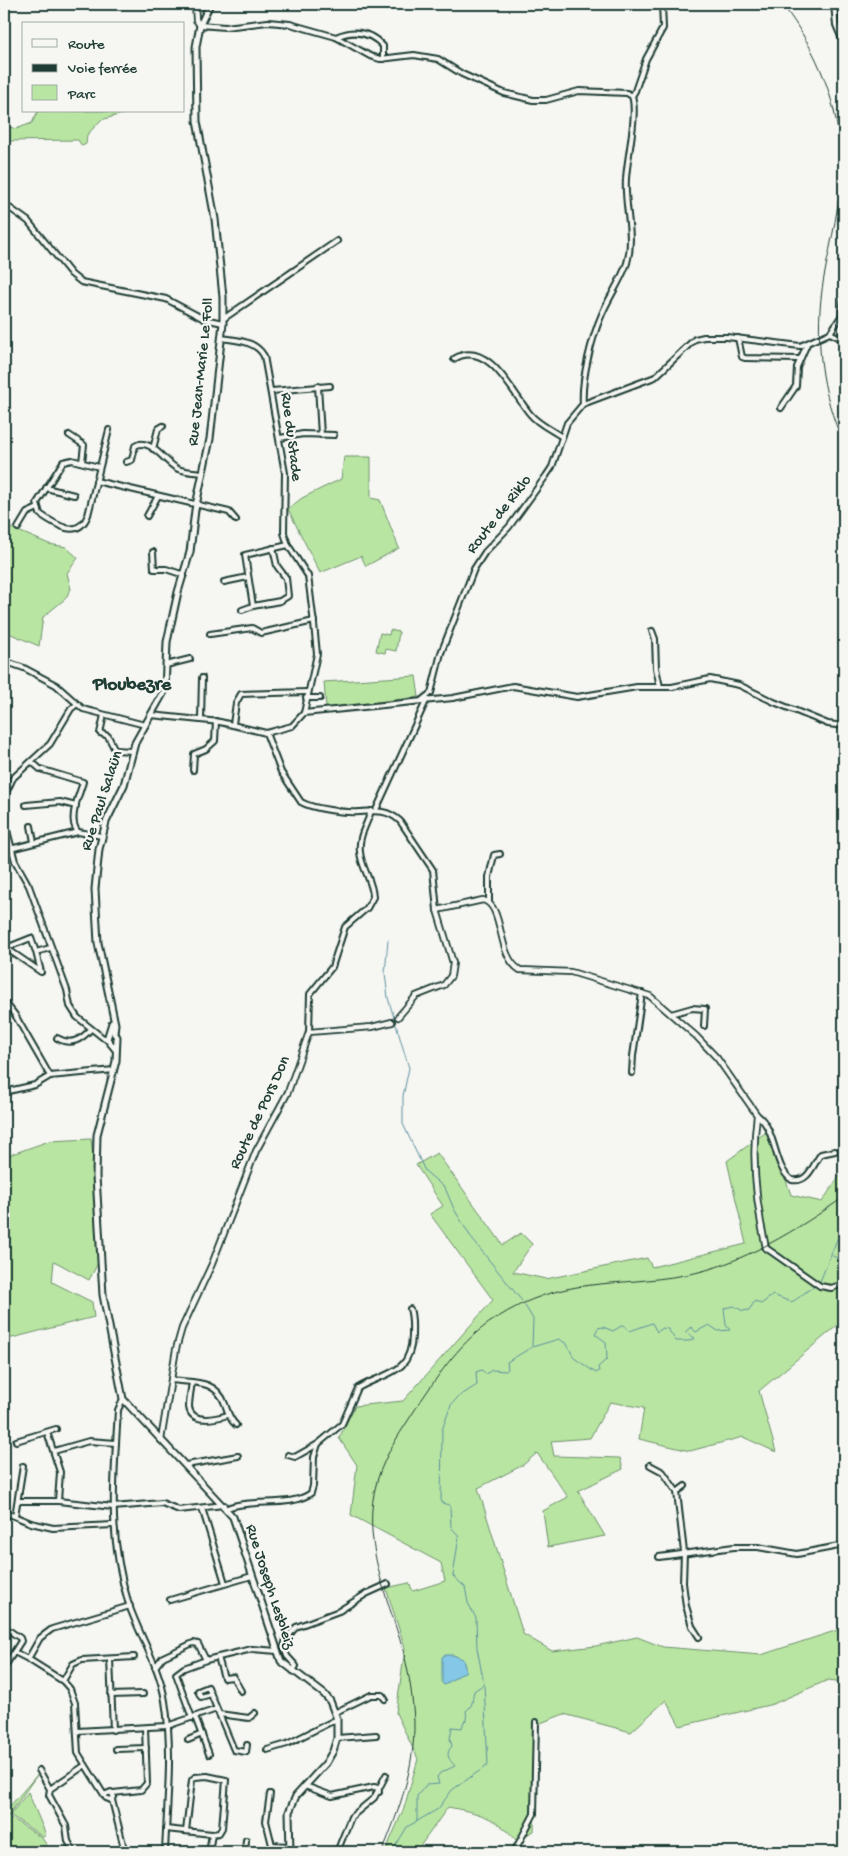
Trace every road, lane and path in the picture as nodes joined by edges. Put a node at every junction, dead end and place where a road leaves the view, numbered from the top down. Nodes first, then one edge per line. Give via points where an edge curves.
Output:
1 (195, 4) edge
2 (210, 4) edge
3 (662, 4) edge
4 (834, 4) edge
5 (200, 25) junction
6 (336, 37) junction
7 (844, 44) edge
8 (383, 59) junction
9 (632, 96) junction
10 (4, 204) edge
11 (337, 241) dead end
12 (844, 295) edge
13 (843, 313) edge
14 (223, 321) junction
15 (830, 333) junction
16 (221, 338) junction
17 (738, 338) junction
18 (844, 340) edge
19 (807, 344) junction
20 (454, 358) dead end
21 (799, 359) junction
22 (318, 386) junction
23 (330, 386) dead end
24 (272, 391) junction
25 (583, 404) junction
26 (781, 408) dead end
27 (163, 426) dead end
28 (109, 430) dead end
29 (69, 435) dead end
30 (321, 435) junction
31 (334, 436) dead end
32 (562, 437) junction
33 (280, 438) junction
34 (153, 449) junction
35 (82, 462) junction
36 (126, 462) dead end
37 (99, 467) junction
38 (202, 473) junction
39 (96, 481) junction
40 (46, 488) junction
41 (74, 495) dead end
42 (158, 496) junction
43 (196, 504) junction
44 (38, 508) junction
45 (147, 516) dead end
46 (236, 520) dead end
47 (18, 528) dead end
48 (288, 545) junction
49 (273, 548) junction
50 (153, 552) dead end
51 (184, 575) junction
52 (248, 577) junction
53 (224, 582) dead end
54 (252, 606) junction
55 (242, 610) dead end
56 (314, 622) junction
57 (652, 631) dead end
58 (210, 634) dead end
59 (190, 659) dead end
60 (4, 661) edge
61 (166, 665) junction
62 (202, 678) dead end
63 (660, 688) junction
64 (307, 692) junction
65 (306, 698) junction
66 (320, 698) dead end
67 (424, 700) junction
68 (76, 705) junction
69 (304, 713) junction
70 (104, 715) junction
71 (151, 715) junction
72 (201, 719) junction
73 (216, 721) junction
74 (233, 724) junction
75 (145, 725) junction
76 (844, 726) edge
77 (266, 733) junction
78 (132, 751) junction
79 (32, 762) junction
80 (193, 770) dead end
81 (4, 798) edge
82 (26, 805) dead end
83 (76, 806) junction
84 (373, 811) junction
85 (4, 819) edge
86 (31, 826) dead end
87 (78, 832) junction
88 (102, 836) junction
89 (34, 842) junction
90 (10, 849) junction
91 (500, 854) dead end
92 (489, 902) junction
93 (437, 910) junction
94 (50, 948) junction
95 (36, 952) junction
96 (642, 993) junction
97 (4, 1001) edge
98 (670, 1014) junction
99 (398, 1017) joint
100 (392, 1022) joint
101 (704, 1026) dead end
102 (91, 1029) junction
103 (309, 1032) junction
104 (111, 1037) junction
105 (57, 1038) dead end
106 (114, 1070) junction
107 (632, 1073) dead end
108 (50, 1076) junction
109 (4, 1092) edge
110 (757, 1115) junction
111 (834, 1151) dead end
112 (766, 1248) joint
113 (844, 1284) edge
114 (410, 1309) dead end
115 (171, 1380) junction
116 (192, 1382) junction
117 (123, 1399) junction
118 (228, 1415) junction
119 (236, 1425) dead end
120 (56, 1429) dead end
121 (47, 1432) junction
122 (161, 1440) junction
123 (16, 1441) dead end
124 (116, 1443) junction
125 (318, 1444) junction
126 (54, 1451) junction
127 (288, 1455) dead end
128 (238, 1456) dead end
129 (186, 1465) junction
130 (23, 1466) dead end
131 (650, 1466) dead end
132 (685, 1486) dead end
133 (677, 1492) junction
134 (19, 1501) junction
135 (58, 1501) junction
136 (225, 1506) junction
137 (112, 1507) junction
138 (202, 1508) junction
139 (4, 1512) edge
140 (15, 1516) junction
141 (113, 1525) junction
142 (844, 1545) edge
143 (684, 1552) junction
144 (658, 1557) dead end
145 (252, 1576) junction
146 (225, 1583) junction
147 (388, 1584) dead end
148 (170, 1600) dead end
149 (130, 1606) junction
150 (7, 1630) dead end
151 (699, 1637) dead end
152 (276, 1651) junction
153 (14, 1652) junction
154 (134, 1657) dead end
155 (218, 1657) junction
156 (28, 1659) junction
157 (110, 1659) junction
158 (206, 1660) junction
159 (4, 1664) edge
160 (155, 1667) junction
161 (294, 1671) junction
162 (62, 1681) junction
163 (241, 1691) dead end
164 (143, 1694) dead end
165 (211, 1694) dead end
166 (111, 1695) junction
167 (385, 1699) dead end
168 (217, 1709) junction
169 (336, 1712) junction
170 (255, 1713) dead end
171 (219, 1714) junction
172 (193, 1718) junction
173 (337, 1719) junction
174 (536, 1722) dead end
175 (167, 1726) junction
176 (144, 1728) junction
177 (113, 1730) junction
178 (77, 1731) junction
179 (202, 1734) junction
180 (376, 1735) dead end
181 (337, 1738) junction
182 (188, 1740) dead end
183 (247, 1745) dead end
184 (146, 1748) junction
185 (116, 1749) dead end
186 (267, 1750) dead end
187 (209, 1754) dead end
188 (84, 1766) junction
189 (38, 1770) dead end
190 (386, 1775) dead end
191 (304, 1788) junction
192 (50, 1790) junction
193 (379, 1792) junction
194 (113, 1793) junction
195 (106, 1794) junction
196 (270, 1794) dead end
197 (112, 1800) junction
198 (166, 1829) junction
199 (186, 1831) junction
200 (212, 1834) junction
201 (246, 1840) dead end
202 (272, 1845) junction
203 (289, 1849) edge
204 (74, 1852) edge
205 (125, 1852) edge
206 (166, 1852) edge
207 (209, 1852) edge
208 (244, 1852) edge
209 (270, 1852) edge
210 (337, 1852) edge
211 (514, 1852) edge

1 - 5 street via 196,20
2 - 5 main road, Rue Jean-Marie Le Foll
3 - 9 street via 662,28
4 - 7 street via 836,25
5 - 6 street via 276,22
5 - 14 main road, Rue Jean-Marie Le Foll via 196,47 197,133 215,219
6 - 8 street via 370,56
6 - 8 street via 360,32 368,34 383,46
8 - 9 street via 414,55 438,59 504,93 533,100 546,100 578,91 627,93
9 - 25 street via 626,186 629,254 593,340
10 - 14 street via 28,221 80,282 166,299 204,319
11 - 14 street
12 - 13 street
13 - 15 street
14 - 16 main road, Rue Jean-Marie Le Foll
15 - 18 street
15 - 19 street
16 - 24 street, Rue du Stade via 259,349 264,356
16 - 38 main road, Rue Jean-Marie Le Foll via 210,438
17 - 19 street via 800,346
17 - 21 street via 745,358
17 - 25 street via 712,336 694,339 655,377
19 - 21 street
20 - 32 street via 471,354 486,358 530,414
21 - 26 street via 796,386
22 - 23 street
22 - 24 street
22 - 30 street
24 - 33 street, Rue du Stade
25 - 32 street, Route de Riklo via 567,422
27 - 34 street via 158,428
28 - 37 street
29 - 35 street via 84,446
30 - 31 street
30 - 33 street
32 - 67 street, Route de Riklo via 546,476 474,569 441,653 431,693
33 - 48 street, Rue du Stade via 285,480 283,524
34 - 36 street via 137,444 132,460
34 - 38 street via 175,468
35 - 37 street
35 - 40 street via 66,460
37 - 39 street
38 - 43 main road, Rue Jean-Marie Le Foll
39 - 42 street
39 - 44 street via 88,515 79,527 63,528 40,514
40 - 41 street
40 - 44 street via 37,503
42 - 43 street
42 - 45 street
43 - 46 street via 229,512
43 - 51 main road, Rue Jean-Marie Le Foll
44 - 47 street via 27,513
48 - 49 street
48 - 56 street, Rue du Stade via 308,576
49 - 52 street via 245,554
49 - 54 street via 277,566 286,578 288,596 280,601
50 - 51 street via 154,569
51 - 61 main road, Rue Jean-Marie Le Foll via 167,642
52 - 53 street
52 - 54 street
54 - 55 street
56 - 58 street via 261,633 252,628
56 - 64 street, Rue du Stade via 316,654
57 - 63 street
59 - 61 street
60 - 68 street via 56,685
61 - 71 main road, Rue Jean-Marie Le Foll via 165,690
62 - 72 street
63 - 67 street via 637,687 577,697 513,686 469,696
63 - 76 street via 718,679 828,724
64 - 65 street, Rue du Stade
64 - 74 street via 242,694 236,703
65 - 66 street
65 - 69 street, Rue du Stade
67 - 69 street
67 - 84 street, Route de Pors Don
68 - 70 street
68 - 79 street via 50,744
69 - 77 street via 292,726
70 - 75 street
70 - 78 street via 100,733 108,736 115,750
71 - 72 street
71 - 75 main road, Rue Paul Salaün
72 - 73 street
73 - 74 street
73 - 80 street via 215,741 194,754
74 - 77 street
75 - 78 main road, Rue Paul Salaün
77 - 84 street via 281,772 299,801 344,812
78 - 88 main road, Rue Paul Salaün via 124,786
79 - 81 street via 13,778
79 - 83 street via 40,769 83,782
82 - 83 street via 60,802
83 - 87 street via 73,822
84 - 93 street via 388,813 400,821 428,862 433,870
84 - 103 street, Route de Pors Don via 359,847 373,897 367,908 345,927 332,967 310,994
85 - 90 street
86 - 89 street
87 - 88 street
87 - 89 street
88 - 104 main road, Rue Paul Salaün via 95,889 101,963 113,1018
89 - 90 street
90 - 94 street via 29,886
91 - 92 street via 494,855 491,865
92 - 93 street via 476,900
92 - 96 street via 498,921 506,955 514,967 571,972
93 - 99 street via 453,962 451,976 444,985 416,996
94 - 95 street
94 - 102 street via 70,1006 77,1018
95 - 95 street via 31,938 6,948 41,972
96 - 98 street
96 - 107 street
97 - 108 street
98 - 101 street via 692,1008 705,1009
98 - 110 street via 717,1058
99 - 100 street
100 - 103 street via 372,1027
102 - 104 street
102 - 105 street via 74,1042
103 - 115 street, Route de Pors Don via 288,1092 256,1151 212,1264 182,1328
104 - 106 main road via 117,1052
106 - 108 street
106 - 117 main road via 96,1136 96,1198 105,1308
108 - 109 street via 35,1085
110 - 111 street via 766,1122 784,1170 792,1180 802,1180 821,1154
110 - 112 street via 753,1144 757,1212
112 - 113 street via 820,1286 831,1288
114 - 125 street via 412,1347 407,1362 358,1388 342,1424
115 - 116 street
115 - 122 street, Route de Pors Don
116 - 118 street via 218,1390
116 - 118 street via 191,1413 212,1419
117 - 122 main road, Rue Joseph Lesbleiz
117 - 124 street via 119,1408
118 - 119 street
120 - 121 street
121 - 123 street
121 - 126 street
122 - 129 main road, Rue Joseph Lesbleiz
124 - 126 street via 89,1440
124 - 137 street
125 - 127 street via 295,1457
125 - 136 street via 313,1486 309,1494 291,1501 250,1501
126 - 135 street via 60,1472
128 - 129 street
129 - 136 main road, Rue Joseph Lesbleiz
130 - 134 street
131 - 133 street via 663,1472
132 - 133 street
133 - 143 street
134 - 135 street
134 - 140 street
135 - 137 street
136 - 138 street
136 - 145 main road, Rue Joseph Lesbleiz via 238,1531
137 - 138 street via 162,1503 179,1510
137 - 141 street
138 - 146 street
139 - 140 street
140 - 141 street via 53,1528
141 - 149 street via 118,1561
142 - 143 street via 797,1554 758,1547
143 - 144 street
143 - 151 street via 683,1583 688,1616
145 - 146 street
145 - 152 main road, Rue Joseph Lesbleiz
146 - 148 street
147 - 161 street via 339,1611 296,1627 284,1647 296,1666
149 - 156 street via 52,1629 40,1638
149 - 160 street
150 - 153 street via 20,1638
152 - 155 street via 252,1649
152 - 161 main road, Rue Joseph Lesbleiz via 284,1665
153 - 156 street
153 - 159 street
154 - 157 street
155 - 158 street
155 - 163 street via 224,1678 233,1677
156 - 162 street
157 - 162 street via 82,1660 73,1664
157 - 166 street
158 - 160 street via 198,1644 193,1643 163,1657
158 - 172 street via 176,1674
160 - 175 street via 166,1702
161 - 169 main road, Rue Joseph Lesbleiz via 318,1688
162 - 178 street via 74,1696
164 - 166 street
165 - 168 street
166 - 177 street
167 - 169 street via 382,1695 371,1695
168 - 171 street
168 - 172 street
169 - 173 main road, Rue Joseph Lesbleiz
170 - 171 street via 250,1718
171 - 183 street via 234,1750 246,1752
172 - 175 street
172 - 179 street
173 - 181 main road, Rue Joseph Lesbleiz
173 - 186 street via 287,1744
174 - 211 street via 534,1814
175 - 176 street
175 - 198 street via 170,1765
176 - 177 street
176 - 184 street
177 - 178 street
178 - 188 street via 78,1753
179 - 182 street
179 - 187 street
180 - 181 street
181 - 191 main road, Rue Joseph Lesbleiz via 330,1758
184 - 185 street
184 - 194 street via 147,1783 142,1790
188 - 192 street
188 - 195 street
189 - 192 street
190 - 193 street
191 - 193 street via 332,1796 374,1787
191 - 203 main road, Rue Joseph Lesbleiz via 296,1796 289,1812
192 - 204 street
193 - 210 street via 351,1817
194 - 195 street
194 - 197 street
195 - 197 street via 107,1799
196 - 202 street via 266,1821
197 - 205 street
198 - 199 street
198 - 206 street
199 - 200 street
199 - 200 street via 192,1780 208,1776 223,1779 227,1784 222,1828 219,1833
200 - 207 street
201 - 208 street
202 - 203 street
202 - 209 street

